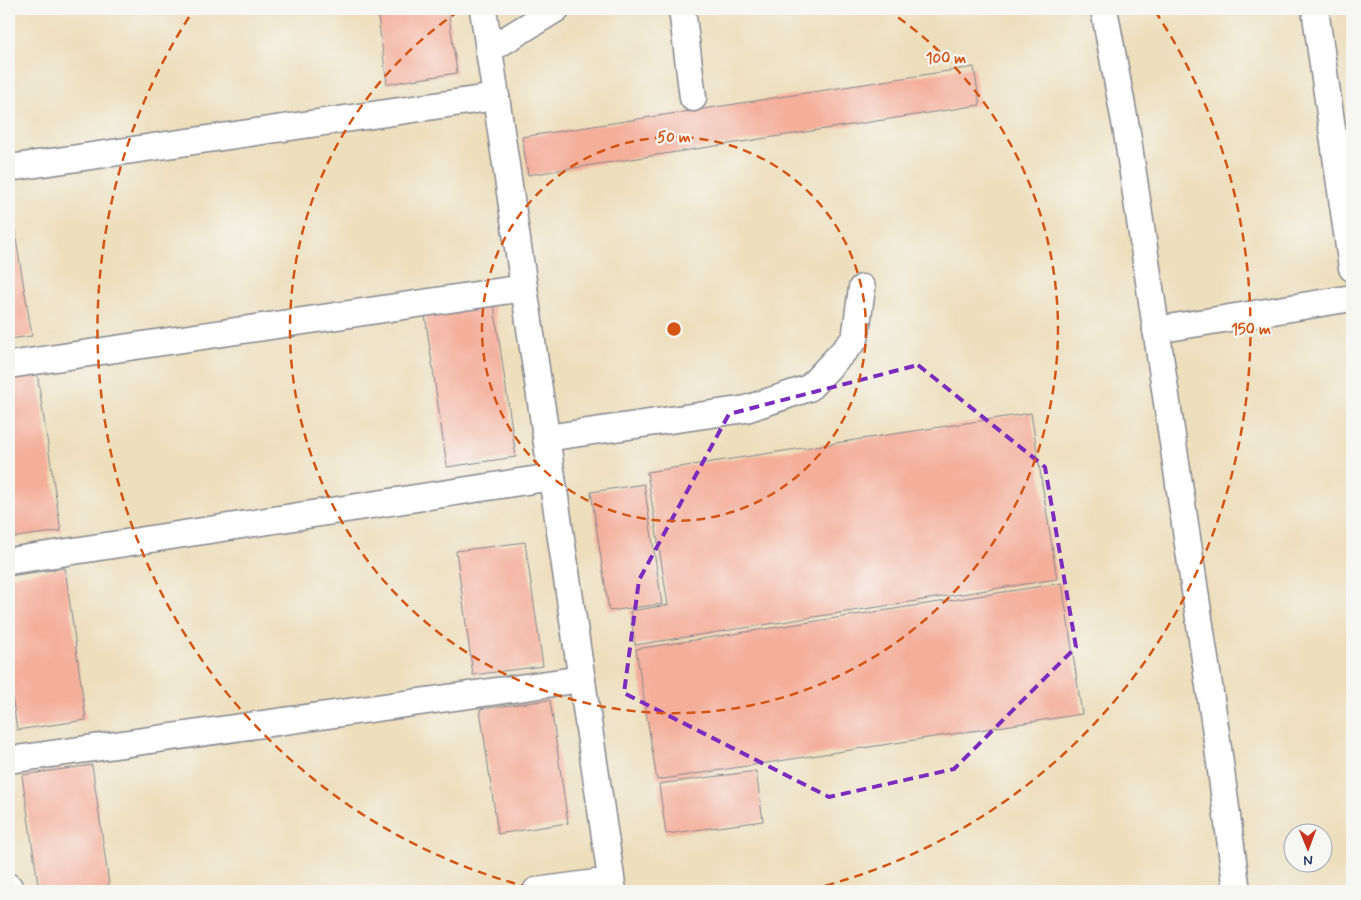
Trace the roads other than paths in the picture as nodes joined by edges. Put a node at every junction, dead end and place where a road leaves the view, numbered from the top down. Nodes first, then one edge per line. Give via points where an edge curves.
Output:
1 (483, 9) edge
2 (556, 9) edge
3 (682, 9) edge
4 (1104, 9) edge
5 (1315, 9) edge
6 (489, 50) junction
7 (496, 98) junction
8 (693, 98) dead end
9 (9, 168) edge
10 (1352, 268) edge
11 (524, 288) junction
12 (862, 288) dead end
13 (1352, 298) edge
14 (1156, 330) junction
15 (9, 365) edge
16 (546, 438) junction
17 (552, 477) junction
18 (9, 561) edge
19 (582, 679) junction
20 (9, 760) edge
21 (612, 886) edge
22 (9, 887) edge
23 (9, 891) edge
24 (536, 891) edge
25 (1237, 891) edge

1 - 6 street
2 - 6 street
3 - 8 street
4 - 14 street via 1127,133
5 - 10 street
6 - 7 street
7 - 9 street
7 - 11 street
11 - 15 street
11 - 16 street
12 - 16 street via 855,339 809,388 746,409
13 - 14 street
14 - 25 street
16 - 17 street
17 - 18 street
17 - 19 street
19 - 20 street
19 - 21 street
21 - 24 street
22 - 23 street

